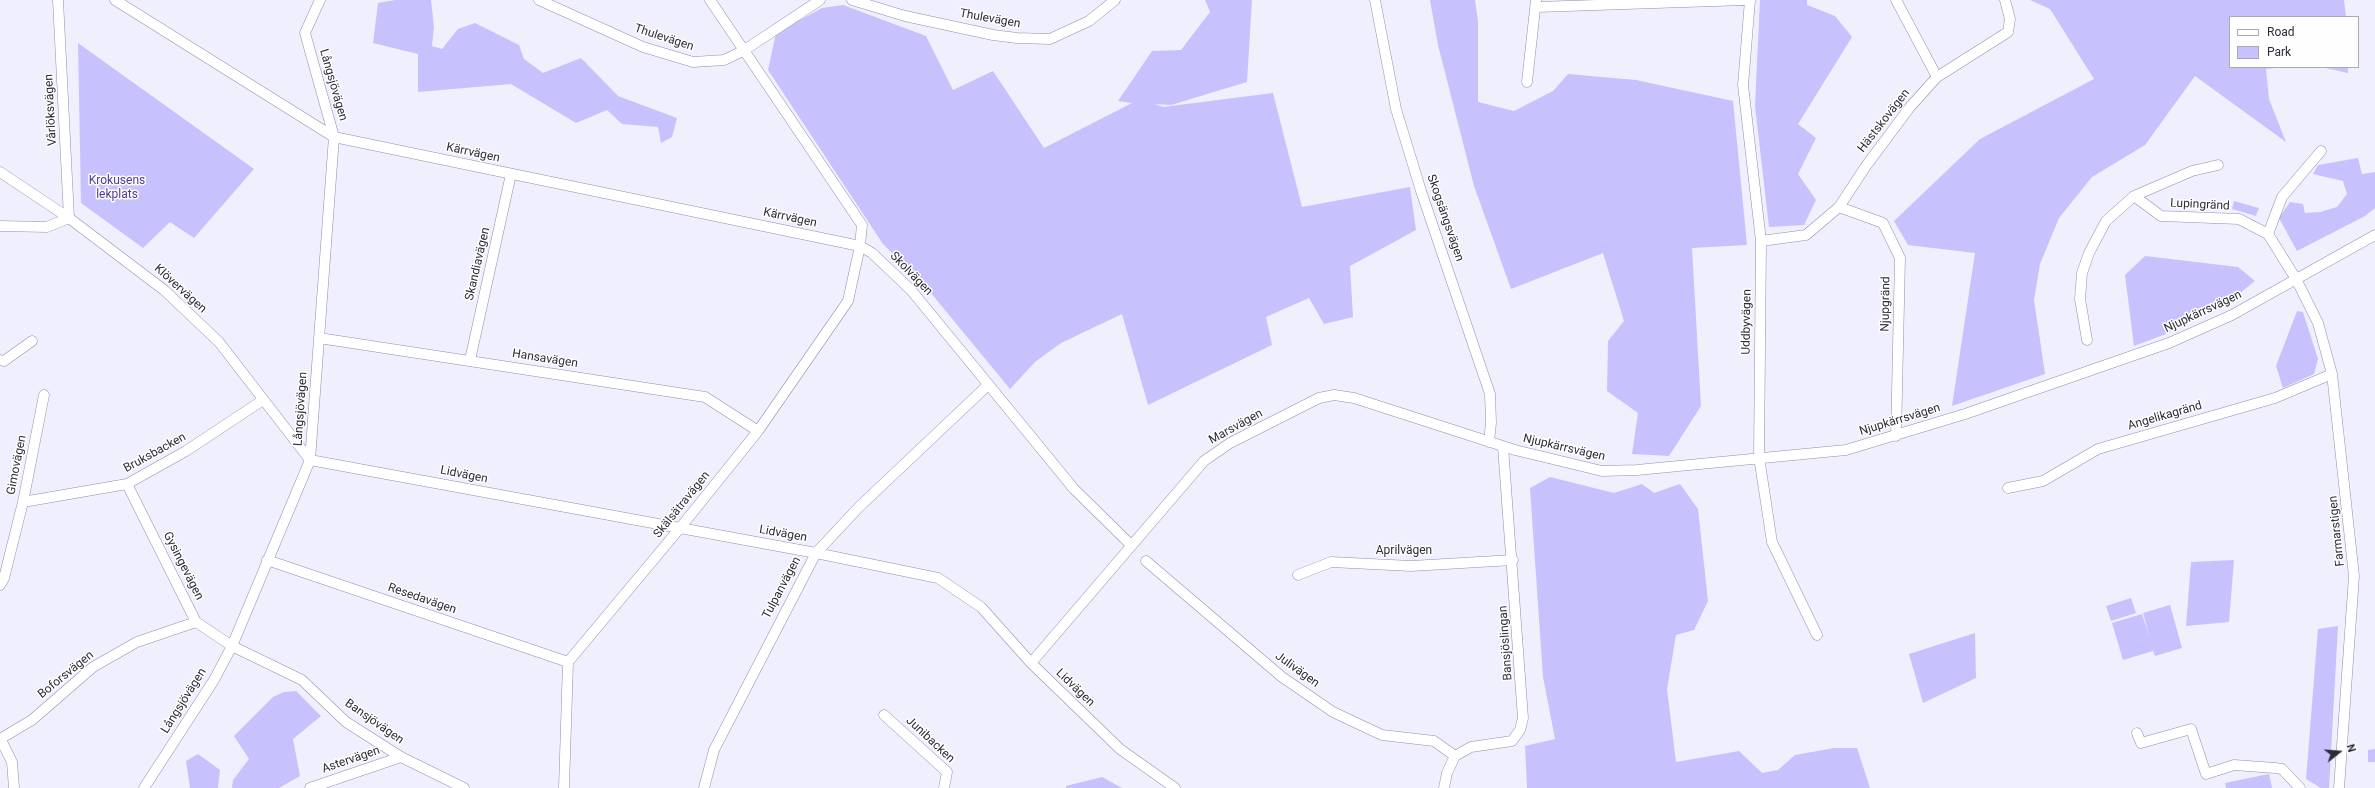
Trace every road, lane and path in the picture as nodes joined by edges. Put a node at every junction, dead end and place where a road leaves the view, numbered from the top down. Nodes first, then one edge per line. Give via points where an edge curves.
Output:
1 (58, 0) edge
2 (115, 0) edge
3 (320, 0) edge
4 (539, 0) edge
5 (710, 0) edge
6 (820, 0) edge
7 (852, 0) edge
8 (1115, 0) edge
9 (1375, 0) edge
10 (1744, 0) edge
11 (1750, 0) edge
12 (1896, 0) edge
13 (2005, 0) edge
14 (1536, 3) edge
15 (743, 51) junction
16 (1937, 77) junction
17 (1527, 82) dead end
18 (334, 137) junction
19 (2321, 151) dead end
20 (2218, 165) dead end
21 (0, 172) edge
22 (511, 174) junction
23 (2134, 196) junction
24 (1839, 207) junction
25 (69, 218) junction
26 (0, 226) edge
27 (2268, 234) junction
28 (2375, 235) edge
29 (1761, 241) junction
30 (860, 246) junction
31 (2296, 279) junction
32 (319, 338) junction
33 (32, 340) dead end
34 (2087, 340) dead end
35 (0, 360) edge
36 (470, 360) junction
37 (2332, 374) junction
38 (988, 385) junction
39 (44, 395) dead end
40 (263, 400) junction
41 (758, 431) junction
42 (1896, 436) junction
43 (1489, 442) junction
44 (1503, 447) junction
45 (1759, 458) junction
46 (310, 460) junction
47 (127, 484) junction
48 (2008, 488) dead end
49 (23, 502) junction
50 (680, 528) junction
51 (1131, 545) junction
52 (816, 552) junction
53 (267, 560) junction
54 (1513, 560) junction
55 (1146, 561) dead end
56 (1298, 575) dead end
57 (0, 585) edge
58 (196, 622) junction
59 (1817, 635) dead end
60 (232, 646) junction
61 (568, 662) junction
62 (1031, 663) junction
63 (884, 716) dead end
64 (2137, 732) dead end
65 (0, 739) edge
66 (1455, 756) junction
67 (401, 757) junction
68 (14, 788) edge
69 (144, 788) edge
70 (310, 788) edge
71 (464, 788) edge
72 (564, 788) edge
73 (704, 788) edge
74 (944, 788) edge
75 (1175, 788) edge
76 (1444, 788) edge
77 (2300, 788) edge
78 (2339, 788) edge

1 - 25 street, Vårlöksvägen
2 - 18 street, Kärrvägen
3 - 18 street, Långsjövägen via 305,33
4 - 15 street, Thulevägen via 642,47 693,62 724,60
5 - 15 street
6 - 15 street, Thulevägen
7 - 8 street, Thulevägen via 905,16 993,35 1050,39 1089,21
9 - 43 street, Skogsängsvägen via 1396,109 1490,394
10 - 14 street
11 - 29 street, Uddbyvägen via 1743,85
12 - 16 street
13 - 16 street, Hästskovägen via 2010,19 2008,32
14 - 17 street
15 - 30 street via 862,224
16 - 24 street, Hästskovägen via 1884,142
18 - 22 street, Kärrvägen
18 - 32 street, Långsjövägen
19 - 27 street via 2282,197
20 - 23 street, Lupingränd via 2192,171
21 - 25 street, Klövervägen
22 - 30 street, Kärrvägen
22 - 36 street, Skandiavägen
23 - 27 street, Lupingränd via 2161,216 2239,219
23 - 34 street, Lupingränd via 2106,221 2084,266 2080,299
24 - 29 street, Hästskovägen via 1806,235
24 - 42 street, Njupgränd via 1883,223 1900,258
25 - 26 street via 47,227
25 - 40 street, Klövervägen via 164,290 219,342
27 - 31 street
28 - 31 street, Njupkärrsvägen
29 - 45 street, Uddbyvägen
30 - 38 street, Skolvägen via 872,253 911,290
30 - 41 street, Skälsätravägen via 848,301
31 - 37 street, Farmarstigen via 2318,323
31 - 42 street, Njupkärrsvägen via 2232,315 2169,343
32 - 36 street, Hansavägen
32 - 46 street, Långsjövägen
33 - 35 street via 4,361
36 - 41 street, Hansavägen via 705,397
37 - 48 street, Angelikagränd via 2275,398 2098,449 2043,480
37 - 78 street, Farmarstigen via 2354,576
38 - 51 street, Skolvägen via 1074,489
38 - 52 street, Tulpanvägen via 859,507
39 - 49 street, Gimovägen
40 - 46 street, Klövervägen
40 - 47 street, Bruksbacken via 186,451
41 - 50 street, Skälsätravägen
42 - 45 street, Njupkärrsvägen via 1846,450
43 - 44 street, Njupkärrsvägen
43 - 51 street, Marsvägen via 1354,398 1334,395 1319,398 1230,443 1204,461
44 - 45 street, Njupkärrsvägen via 1602,471
44 - 54 street, Bansjöslingan
45 - 59 street, Uddbyvägen via 1772,542
46 - 50 street, Lidvägen
46 - 53 street, Långsjövägen
47 - 49 street, Bruksbacken
47 - 58 street, Gysingevägen
49 - 57 street, Gimovägen
50 - 52 street, Lidvägen
50 - 61 street, Skälsätravägen
51 - 62 street, Marsvägen
52 - 62 street, Lidvägen via 938,578 981,608
52 - 73 street, Tulpanvägen via 714,750
53 - 60 street, Långsjövägen
53 - 61 street, Resedavägen
54 - 56 street, Aprilvägen via 1411,566 1331,562
54 - 66 street, Bansjöslingan via 1523,718 1520,730 1512,740 1471,747
55 - 66 street, Julivägen via 1282,678 1333,712 1382,735 1434,741
58 - 60 street, Gysingevägen
58 - 65 street, Boforsvägen via 138,642 93,667 32,720
60 - 67 street, Bansjövägen via 302,680 346,722
60 - 69 street, Långsjövägen via 214,680
61 - 72 street
62 - 75 street, Lidvägen via 1120,750
63 - 74 street, Junibacken via 947,772
64 - 77 street via 2141,742 2191,728 2206,774 2234,765 2282,769
65 - 68 street via 12,762
66 - 76 street via 1446,773
67 - 70 street, Astervägen
67 - 71 street, Bansjövägen

